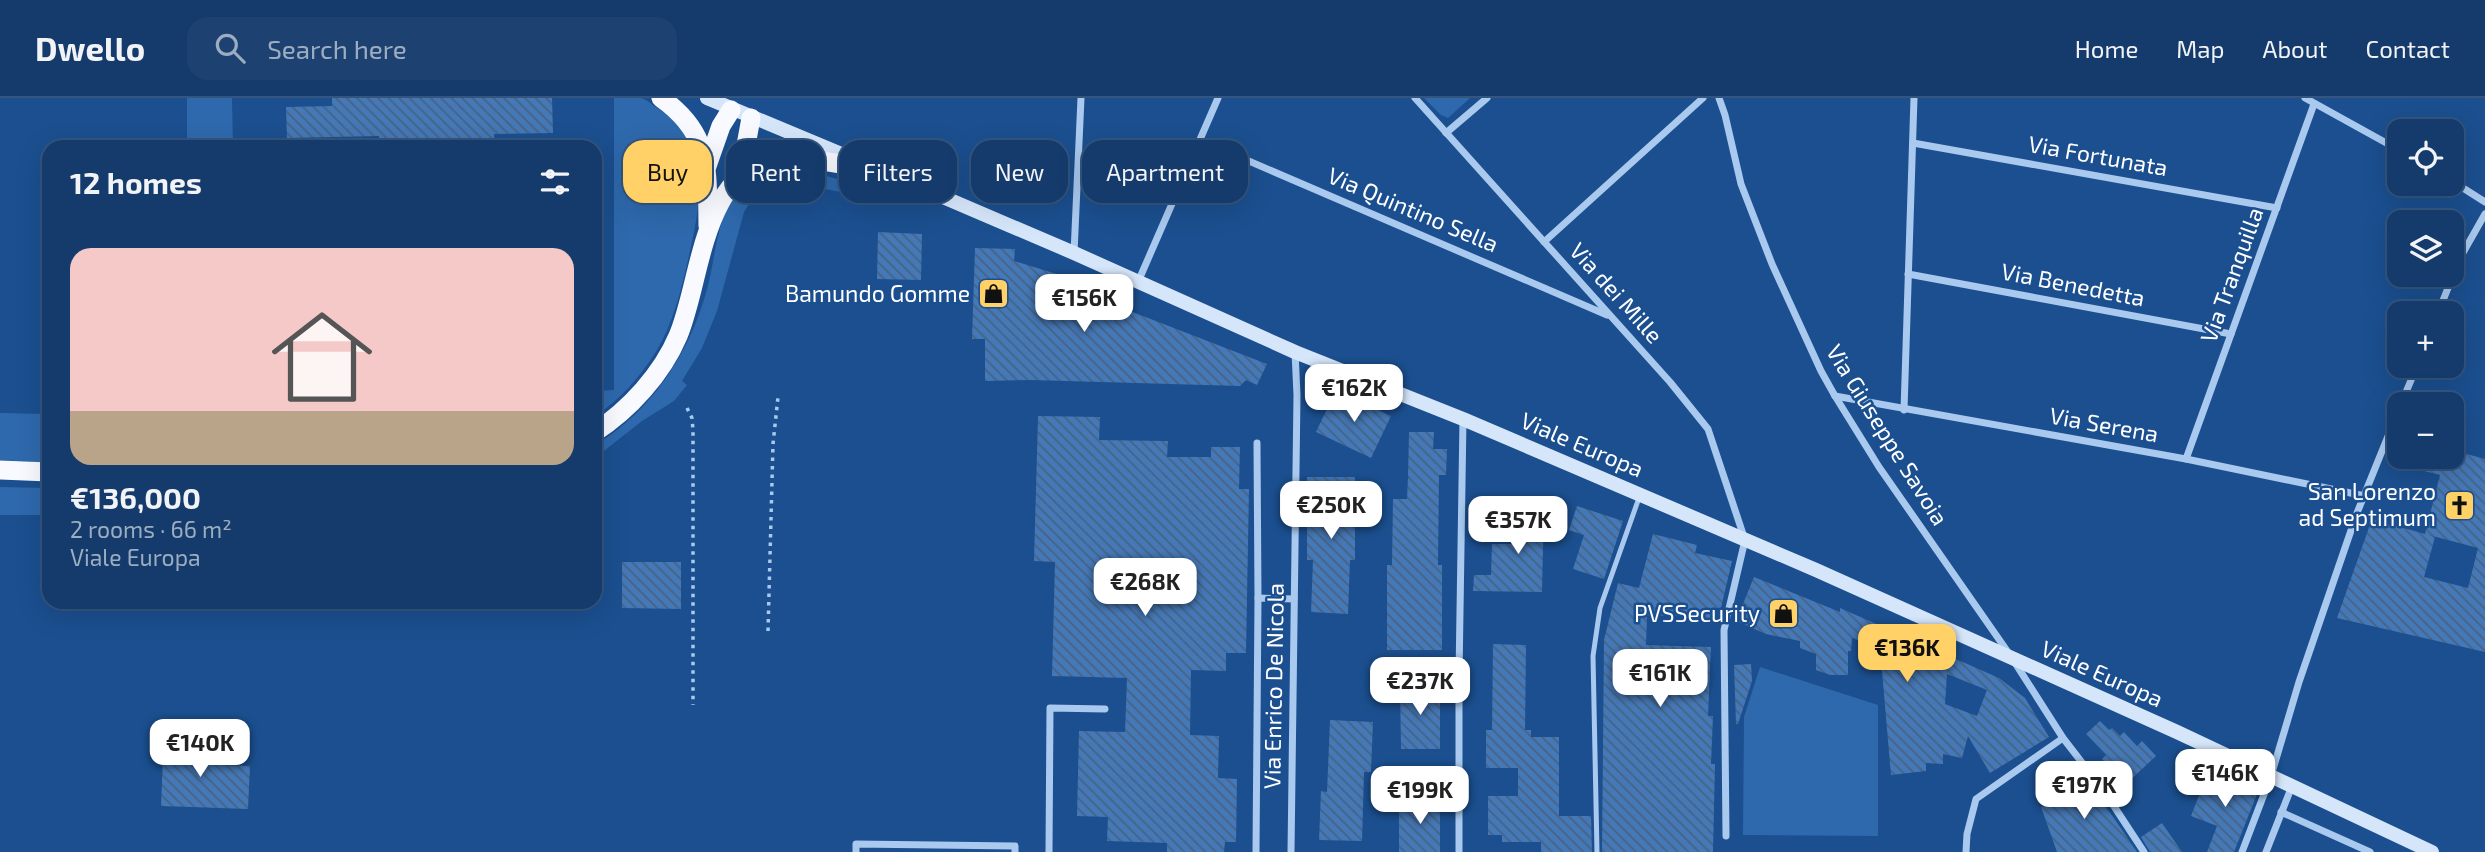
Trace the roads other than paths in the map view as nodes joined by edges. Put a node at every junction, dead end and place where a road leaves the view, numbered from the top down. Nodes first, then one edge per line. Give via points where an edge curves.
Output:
1 (661, 98) edge
2 (707, 98) edge
3 (1081, 98) edge
4 (1218, 98) edge
5 (1415, 98) edge
6 (1487, 98) edge
7 (1703, 98) edge
8 (1719, 98) edge
9 (1914, 98) edge
10 (2305, 98) edge
11 (2314, 104) junction
12 (731, 110) junction
13 (751, 118) junction
14 (1446, 133) junction
15 (698, 140) edge
16 (747, 140) edge
17 (1200, 140) edge
18 (1913, 143) junction
19 (2387, 144) edge
20 (712, 152) edge
21 (839, 153) edge
22 (1248, 161) edge
23 (2464, 189) edge
24 (726, 195) edge
25 (957, 202) edge
26 (2485, 202) edge
27 (708, 203) edge
28 (1172, 203) edge
29 (2277, 208) junction
30 (2485, 214) edge
31 (708, 227) junction
32 (1544, 242) junction
33 (1074, 253) junction
34 (1908, 274) junction
35 (1138, 282) junction
36 (2443, 301) edge
37 (1611, 317) junction
38 (2231, 334) junction
39 (1295, 352) junction
40 (1835, 396) junction
41 (1904, 410) junction
42 (1463, 419) junction
43 (602, 427) edge
44 (2387, 440) edge
45 (1256, 443) dead end
46 (2186, 459) junction
47 (0, 470) edge
48 (42, 472) edge
49 (1640, 495) junction
50 (2365, 496) junction
51 (1745, 540) junction
52 (1258, 597) junction
53 (1294, 599) junction
54 (2012, 659) junction
55 (1105, 709) dead end
56 (2063, 738) junction
57 (2271, 776) junction
58 (2292, 786) junction
59 (2281, 812) junction
60 (1726, 836) dead end
61 (856, 852) edge
62 (1015, 852) edge
63 (1049, 852) edge
64 (1256, 852) edge
65 (1291, 852) edge
66 (1459, 852) edge
67 (1598, 852) edge
68 (1966, 852) edge
69 (2144, 852) edge
70 (2242, 852) edge
71 (2266, 852) edge
72 (2370, 852) edge
73 (2432, 852) edge

1 - 15 highway
2 - 12 main road, Viale Europa
3 - 33 street
4 - 17 street
5 - 14 street, Via dei Mille
6 - 14 street
7 - 32 street
8 - 40 street, Via Giuseppe Savoia via 1741,184 1772,264
9 - 18 street
10 - 11 street
11 - 19 street
11 - 29 street, Via Tranquilla
12 - 13 main road, Viale Europa
12 - 20 highway
13 - 16 highway
13 - 21 main road, Viale Europa
14 - 32 street, Via dei Mille
18 - 29 street, Via Fortunata
18 - 34 street
22 - 37 street, Via Quintino Sella
23 - 26 street
24 - 31 highway
25 - 33 main road, Viale Europa
27 - 31 highway
28 - 35 street
29 - 38 street, Via Tranquilla
30 - 36 street
31 - 43 highway via 678,335 663,364
32 - 37 street, Via dei Mille
33 - 35 main road, Viale Europa
34 - 38 street, Via Benedetta
34 - 41 street
35 - 39 main road, Viale Europa
37 - 51 street, Via dei Mille via 1708,429
38 - 46 street, Via Tranquilla
39 - 42 main road, Viale Europa
39 - 53 street, Via Enrico De Nicola
40 - 41 street, Via Serena
40 - 54 street, Via Giuseppe Savoia
41 - 46 street, Via Serena
42 - 49 main road, Viale Europa
42 - 66 street
44 - 50 street
45 - 52 street
46 - 50 street, Via Serena
47 - 48 highway
49 - 51 main road, Viale Europa
49 - 67 lane via 1600,608 1593,656
50 - 57 street
51 - 54 main road, Viale Europa
51 - 60 street via 1724,630
52 - 53 street
52 - 64 street
53 - 65 street, Via Enrico De Nicola
54 - 56 street, Via Giuseppe Savoia
54 - 57 main road, Viale Europa
55 - 63 street via 1050,708
56 - 68 street via 1976,799
56 - 69 street, Via Giuseppe Savoia
57 - 58 main road, Viale Europa
57 - 70 street
58 - 59 street
58 - 73 main road, Viale Europa
59 - 71 street
59 - 72 street
61 - 62 street via 856,844 1015,846

